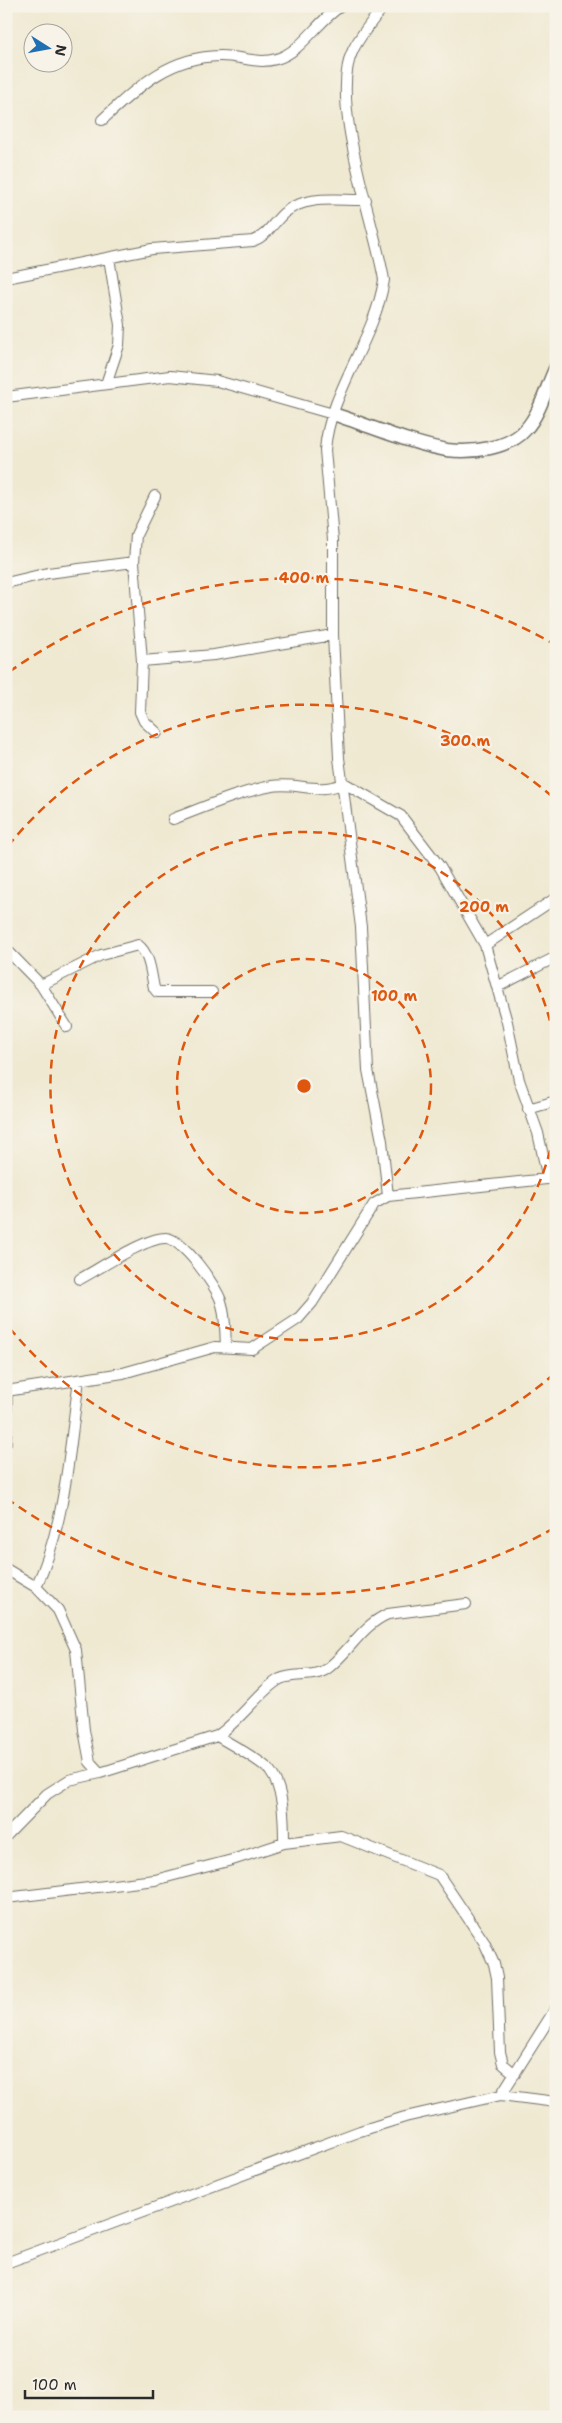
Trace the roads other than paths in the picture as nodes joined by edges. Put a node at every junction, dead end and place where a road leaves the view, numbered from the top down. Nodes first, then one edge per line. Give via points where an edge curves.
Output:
1 (383, 6) edge
2 (339, 7) edge
3 (102, 120) dead end
4 (366, 200) junction
5 (109, 258) junction
6 (6, 278) edge
7 (556, 367) edge
8 (106, 384) junction
9 (6, 396) edge
10 (333, 414) junction
11 (155, 496) dead end
12 (134, 562) junction
13 (6, 583) edge
14 (333, 636) junction
15 (142, 661) junction
16 (157, 733) dead end
17 (344, 783) junction
18 (173, 819) dead end
19 (556, 898) edge
20 (485, 945) junction
21 (6, 949) edge
22 (554, 957) edge
23 (41, 985) junction
24 (498, 987) junction
25 (212, 992) dead end
26 (67, 1027) dead end
27 (556, 1102) edge
28 (528, 1109) junction
29 (552, 1178) edge
30 (388, 1196) junction
31 (80, 1279) dead end
32 (226, 1346) junction
33 (79, 1380) junction
34 (6, 1391) edge
35 (6, 1444) edge
36 (6, 1569) edge
37 (36, 1587) junction
38 (466, 1604) dead end
39 (217, 1736) junction
40 (100, 1774) junction
41 (6, 1836) edge
42 (284, 1843) junction
43 (6, 1898) edge
44 (556, 2008) edge
45 (514, 2074) junction
46 (501, 2095) junction
47 (556, 2102) edge
48 (6, 2262) edge

1 - 4 street via 353,50 345,88 357,172
2 - 3 street via 277,59 260,62 220,56 195,58 143,82
4 - 5 street via 304,201 284,214 261,238 253,241 152,249
4 - 10 street via 384,280 382,296
5 - 6 street
5 - 8 street via 120,325 119,345
7 - 10 street via 538,412 526,430 513,441 496,447 447,450
8 - 9 street
8 - 10 street via 170,376 217,381
10 - 14 street via 324,450 333,540
11 - 12 street via 136,535
12 - 13 street via 48,573
12 - 15 street
14 - 15 street via 214,655
14 - 17 street via 339,758
15 - 16 street via 140,712 144,721
17 - 18 street via 322,790 292,785 256,789
17 - 20 street via 401,816 440,867
17 - 30 street via 361,927 366,1052
19 - 20 street
20 - 24 street
21 - 23 street
22 - 24 street
23 - 25 street via 101,955 138,945 144,949 157,992
23 - 26 street
24 - 28 street
27 - 28 street
28 - 29 street
29 - 30 street
30 - 32 street via 374,1204 366,1214 324,1285 298,1318 252,1349
31 - 32 street via 153,1240 173,1239 182,1245 218,1293 224,1314
32 - 33 street via 123,1373
33 - 34 street
33 - 37 street via 58,1529 48,1563
34 - 35 street
36 - 37 street
37 - 40 street via 58,1610 76,1650 85,1738 90,1762
38 - 39 street via 377,1618 329,1667 320,1673 282,1678 231,1727
39 - 40 street
39 - 42 street via 269,1770 284,1816
40 - 41 street via 69,1780 58,1786
42 - 43 street via 155,1880
42 - 45 street via 341,1836 439,1875 484,1942 494,1964 500,2052 503,2064
44 - 45 street
45 - 46 street
46 - 47 street
46 - 48 street via 360,2131

